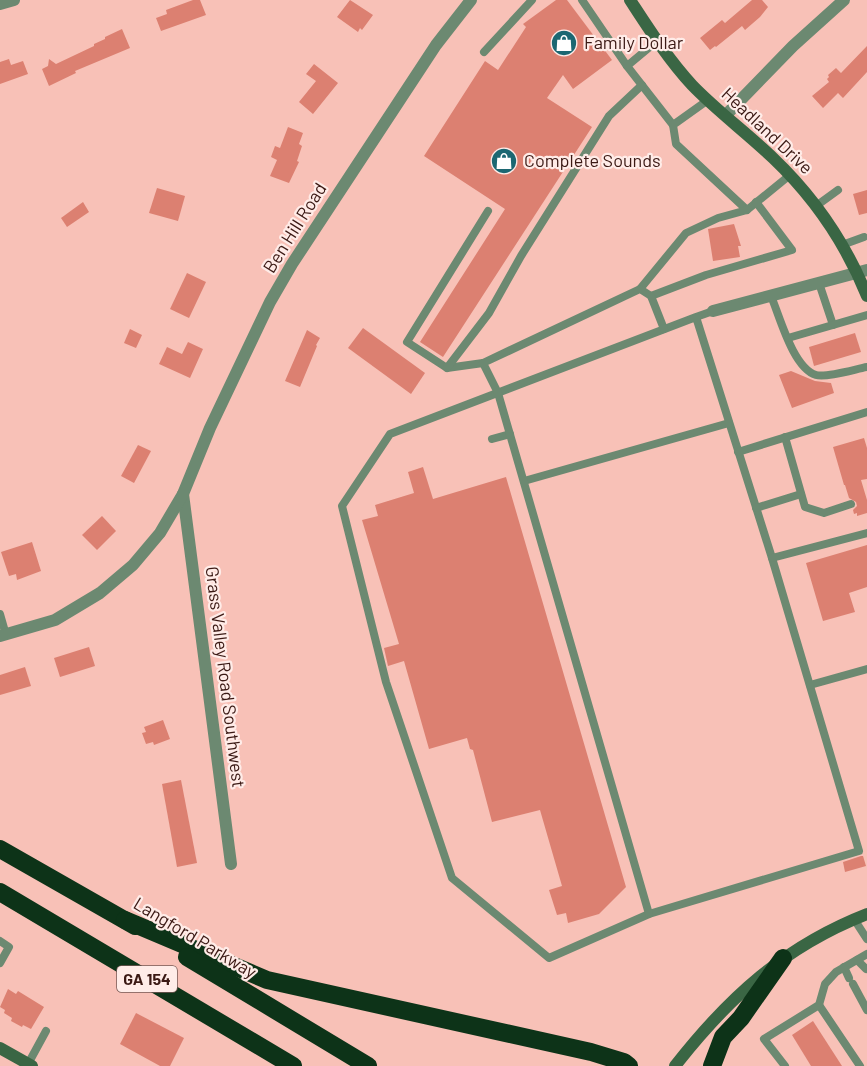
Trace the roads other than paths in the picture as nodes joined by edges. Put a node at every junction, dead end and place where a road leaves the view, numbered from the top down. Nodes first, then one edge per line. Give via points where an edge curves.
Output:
1 (14, 0) edge
2 (471, 0) edge
3 (532, 0) edge
4 (582, 0) edge
5 (630, 0) edge
6 (844, 0) edge
7 (0, 4) edge
8 (657, 41) junction
9 (483, 52) dead end
10 (627, 66) junction
11 (642, 85) junction
12 (708, 100) junction
13 (726, 116) junction
14 (673, 125) junction
15 (790, 175) junction
16 (838, 190) dead end
17 (756, 202) junction
18 (816, 206) junction
19 (747, 210) junction
20 (488, 211) dead end
21 (864, 237) dead end
22 (842, 245) junction
23 (862, 271) edge
24 (819, 283) junction
25 (640, 289) junction
26 (651, 296) junction
27 (771, 296) junction
28 (867, 296) edge
29 (713, 311) joint
30 (867, 315) edge
31 (696, 317) junction
32 (833, 325) junction
33 (664, 329) junction
34 (788, 338) junction
35 (483, 363) junction
36 (867, 367) edge
37 (447, 368) junction
38 (498, 393) junction
39 (867, 412) edge
40 (729, 423) junction
41 (510, 434) junction
42 (785, 437) junction
43 (492, 439) dead end
44 (738, 452) junction
45 (524, 481) junction
46 (183, 494) junction
47 (801, 494) junction
48 (851, 504) dead end
49 (756, 508) junction
50 (867, 533) edge
51 (772, 558) junction
52 (0, 614) edge
53 (3, 635) edge
54 (867, 669) edge
55 (810, 685) junction
56 (0, 849) edge
57 (231, 864) dead end
58 (0, 892) edge
59 (649, 914) junction
60 (867, 914) edge
61 (854, 919) junction
62 (125, 920) junction
63 (867, 939) edge
64 (0, 941) edge
65 (867, 954) edge
66 (783, 958) junction
67 (857, 960) junction
68 (0, 963) edge
69 (844, 967) junction
70 (866, 969) edge
71 (819, 1005) junction
72 (867, 1010) edge
73 (46, 1031) dead end
74 (0, 1048) edge
75 (29, 1065) edge
76 (293, 1066) edge
77 (368, 1066) edge
78 (629, 1066) edge
79 (675, 1066) edge
80 (712, 1066) edge
81 (785, 1066) edge
82 (860, 1066) edge

1 - 7 street
2 - 46 street, Ben Hill Road via 423,63 292,264 210,428
3 - 9 lane
4 - 10 lane
5 - 8 main road, Headland Drive
6 - 13 street
8 - 10 lane
8 - 12 main road, Headland Drive
10 - 11 lane
11 - 14 lane
11 - 37 lane via 609,116 489,313
12 - 13 main road, Headland Drive
12 - 14 lane
13 - 15 main road, Headland Drive
14 - 19 lane via 676,144
15 - 17 lane
15 - 18 main road, Headland Drive
16 - 18 lane
17 - 19 lane
17 - 26 lane via 792,250
18 - 22 main road, Headland Drive
19 - 25 lane via 686,233
20 - 37 lane via 406,342
21 - 22 lane
22 - 23 main road, Headland Drive
23 - 24 street
23 - 28 main road, Headland Drive
24 - 27 street
24 - 32 lane
25 - 26 lane
25 - 35 lane
26 - 33 lane
27 - 29 street
27 - 34 lane
29 - 31 lane
30 - 32 lane
31 - 33 lane
31 - 40 lane
32 - 34 lane
33 - 38 lane
34 - 36 lane via 802,367 818,376
35 - 37 lane
35 - 38 lane
38 - 41 lane
38 - 59 lane via 390,434 342,506 386,682 452,878 549,958
39 - 42 lane
40 - 44 lane
40 - 45 lane
41 - 43 lane
41 - 45 lane
42 - 44 lane
42 - 47 lane
44 - 49 lane
45 - 59 lane
46 - 53 street, Ben Hill Road via 160,533 133,565 100,593 55,620
46 - 57 street, Grass Valley Road Southwest
47 - 48 lane via 805,507 824,513
47 - 49 lane
49 - 51 lane
50 - 51 lane
51 - 55 lane
52 - 53 lane
54 - 55 lane
55 - 59 lane via 859,851
56 - 62 highway, Langford Parkway / GA 154
58 - 76 highway, GA 154
60 - 61 main road
61 - 63 lane
61 - 66 main road
62 - 77 highway, Langford Parkway / GA 154
62 - 78 highway via 267,980 591,1052
64 - 68 lane via 9,947
65 - 67 lane
66 - 79 main road via 738,994
66 - 80 highway via 723,1037
67 - 69 lane
67 - 70 lane
69 - 71 lane via 825,984
69 - 72 lane
71 - 81 lane via 764,1039
71 - 82 lane
73 - 75 lane
74 - 75 main road

